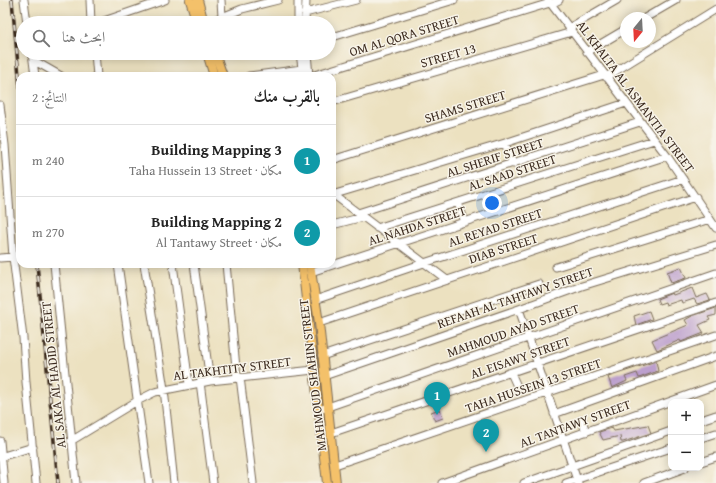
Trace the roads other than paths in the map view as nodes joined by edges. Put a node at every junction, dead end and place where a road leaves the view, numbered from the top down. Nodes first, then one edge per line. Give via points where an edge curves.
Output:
1 (24, 0) edge
2 (90, 0) edge
3 (165, 0) edge
4 (190, 0) edge
5 (198, 0) edge
6 (221, 0) edge
7 (278, 0) edge
8 (298, 0) edge
9 (306, 0) edge
10 (356, 0) edge
11 (454, 0) edge
12 (559, 0) edge
13 (617, 0) edge
14 (676, 0) edge
15 (550, 3) edge
16 (716, 9) edge
17 (655, 12) edge
18 (306, 13) junction
19 (26, 16) edge
20 (91, 16) edge
21 (118, 16) edge
22 (196, 16) edge
23 (204, 16) edge
24 (222, 16) joint
25 (298, 16) edge
26 (306, 16) edge
27 (570, 30) junction
28 (620, 33) edge
29 (336, 36) edge
30 (587, 52) junction
31 (33, 60) edge
32 (38, 60) edge
33 (96, 60) edge
34 (209, 60) edge
35 (217, 60) edge
36 (301, 60) edge
37 (308, 60) edge
38 (34, 72) edge
39 (55, 72) edge
40 (97, 72) edge
41 (213, 72) edge
42 (222, 72) edge
43 (303, 72) edge
44 (309, 72) edge
45 (323, 72) edge
46 (605, 76) junction
47 (336, 101) edge
48 (626, 103) junction
49 (0, 105) edge
50 (640, 122) junction
51 (654, 140) junction
52 (505, 143) junction
53 (667, 156) junction
54 (336, 159) edge
55 (513, 164) junction
56 (683, 179) junction
57 (336, 194) edge
58 (336, 197) edge
59 (696, 197) junction
60 (458, 203) junction
61 (360, 215) junction
62 (465, 222) junction
63 (714, 223) edge
64 (336, 224) edge
65 (377, 228) junction
66 (398, 244) junction
67 (716, 245) edge
68 (13, 257) junction
69 (0, 258) edge
70 (336, 260) edge
71 (424, 263) junction
72 (556, 267) dead end
73 (54, 268) edge
74 (119, 268) edge
75 (145, 268) edge
76 (174, 268) edge
77 (195, 268) edge
78 (226, 268) edge
79 (308, 268) edge
80 (308, 268) edge
81 (716, 273) edge
82 (447, 280) junction
83 (539, 284) dead end
84 (316, 300) junction
85 (716, 303) edge
86 (519, 309) junction
87 (319, 323) junction
88 (716, 335) edge
89 (529, 337) junction
90 (322, 356) junction
91 (716, 356) edge
92 (538, 364) junction
93 (314, 370) junction
94 (511, 373) junction
95 (324, 376) junction
96 (238, 378) junction
97 (210, 381) junction
98 (200, 382) junction
99 (189, 384) junction
100 (516, 384) dead end
101 (716, 385) edge
102 (164, 389) junction
103 (547, 393) junction
104 (137, 401) junction
105 (328, 407) junction
106 (319, 410) junction
107 (554, 414) junction
108 (716, 415) edge
109 (704, 419) edge
110 (582, 420) dead end
111 (586, 432) junction
112 (668, 432) edge
113 (331, 433) junction
114 (716, 433) edge
115 (704, 437) edge
116 (563, 440) junction
117 (0, 441) edge
118 (71, 441) junction
119 (33, 447) junction
120 (668, 449) edge
121 (1, 457) edge
122 (716, 457) edge
123 (704, 461) edge
124 (335, 465) junction
125 (572, 466) junction
126 (676, 471) edge
127 (577, 481) edge
128 (4, 483) edge
129 (36, 483) edge
130 (76, 483) edge
131 (149, 483) edge
132 (174, 483) edge
133 (213, 483) edge
134 (253, 483) edge
135 (327, 483) edge
136 (336, 483) edge
137 (442, 483) edge
138 (524, 483) edge
139 (566, 483) edge
140 (644, 483) edge

1 - 19 street
2 - 20 street
3 - 21 street
4 - 22 main road
5 - 23 main road
6 - 24 street
7 - 24 street
8 - 25 street
9 - 18 street
10 - 18 street
11 - 29 street
12 - 15 street, OM AL QORA STREET
13 - 27 street, STREET 13
14 - 17 street
15 - 27 street, AL KHALTA AL ASMANTIA STREET
15 - 45 street, OM AL QORA STREET
16 - 46 street, SHAMS STREET
18 - 26 street
27 - 30 street, AL KHALTA AL ASMANTIA STREET
27 - 47 street, STREET 13
28 - 30 street
30 - 46 street, AL KHALTA AL ASMANTIA STREET
31 - 38 street
32 - 39 street
33 - 40 street
34 - 41 main road
35 - 42 main road
36 - 43 street
37 - 44 street
46 - 48 street, AL KHALTA AL ASMANTIA STREET
46 - 54 street, SHAMS STREET
48 - 50 street, AL KHALTA AL ASMANTIA STREET
48 - 52 street
49 - 68 street
50 - 51 street, AL KHALTA AL ASMANTIA STREET
50 - 55 street, AL SHERIF STREET
51 - 53 street, AL KHALTA AL ASMANTIA STREET
51 - 60 street, AL SAAD STREET
52 - 55 street
52 - 57 street
53 - 56 street, AL KHALTA AL ASMANTIA STREET
53 - 62 street, AL NAHDA STREET
55 - 61 street, AL SHERIF STREET
56 - 59 street, AL KHALTA AL ASMANTIA STREET
56 - 71 street, AL REYAD STREET
58 - 61 street
59 - 63 street, AL KHALTA AL ASMANTIA STREET
59 - 82 street, DIAB STREET
60 - 62 street
60 - 65 street, AL SAAD STREET
61 - 64 street, AL SHERIF STREET
61 - 65 street
62 - 66 street, AL NAHDA STREET
63 - 72 street
65 - 66 street
66 - 70 street, AL NAHDA STREET
66 - 71 street
67 - 86 street, REFAAH AL TAHTAWY STREET via 614,276
68 - 69 street
68 - 119 street
71 - 82 street
71 - 84 street, AL REYAD STREET
73 - 118 street, AL SAKA AL HADID STREET
74 - 104 street
75 - 102 street
76 - 99 street
77 - 97 street
78 - 96 street
79 - 84 main road, MAHMOUD SHAHIN STREET
80 - 93 main road, MAHMOUD SHAHIN STREET
81 - 89 street, MAHMOUD AYAD STREET
82 - 87 street, DIAB STREET
83 - 90 street
84 - 87 main road, MAHMOUD SHAHIN STREET
85 - 92 street, AL EISAWY STREET
86 - 89 street
86 - 95 street, REFAAH AL TAHTAWY STREET
87 - 90 main road, MAHMOUD SHAHIN STREET
88 - 103 street, TAHA HUSSEIN 13 STREET
89 - 92 street
89 - 105 street, MAHMOUD AYAD STREET
90 - 95 main road, MAHMOUD SHAHIN STREET
91 - 107 street
92 - 94 street, AL EISAWY STREET
92 - 103 street
93 - 96 street, AL TAKHTITY STREET
93 - 106 main road, MAHMOUD SHAHIN STREET
94 - 100 street
94 - 113 street, AL EISAWY STREET
95 - 105 main road, MAHMOUD SHAHIN STREET
96 - 97 street, AL TAKHTITY STREET
96 - 134 street
97 - 98 street, AL TAKHTITY STREET
98 - 99 street, AL TAKHTITY STREET
98 - 133 street
99 - 102 street, AL TAKHTITY STREET
101 - 111 street, AL TANTAWY STREET
102 - 104 street, AL TAKHTITY STREET
102 - 132 street
103 - 107 street
103 - 124 street, TAHA HUSSEIN 13 STREET
104 - 118 street, AL TAKHTITY STREET
104 - 131 street
105 - 106 street, MAHMOUD AYAD STREET
105 - 113 main road, MAHMOUD SHAHIN STREET
106 - 135 main road, MAHMOUD SHAHIN STREET
107 - 116 street
108 - 109 street
110 - 111 street
111 - 116 street, AL TANTAWY STREET
112 - 125 street
113 - 124 main road, MAHMOUD SHAHIN STREET
114 - 115 street
116 - 125 street
116 - 137 street, AL TANTAWY STREET
117 - 121 street
118 - 130 street, AL SAKA AL HADID STREET
119 - 121 street
119 - 129 street
120 - 127 street
121 - 128 street
122 - 123 street
124 - 136 main road, MAHMOUD SHAHIN STREET
125 - 127 street
125 - 138 street
126 - 140 street
127 - 139 street

